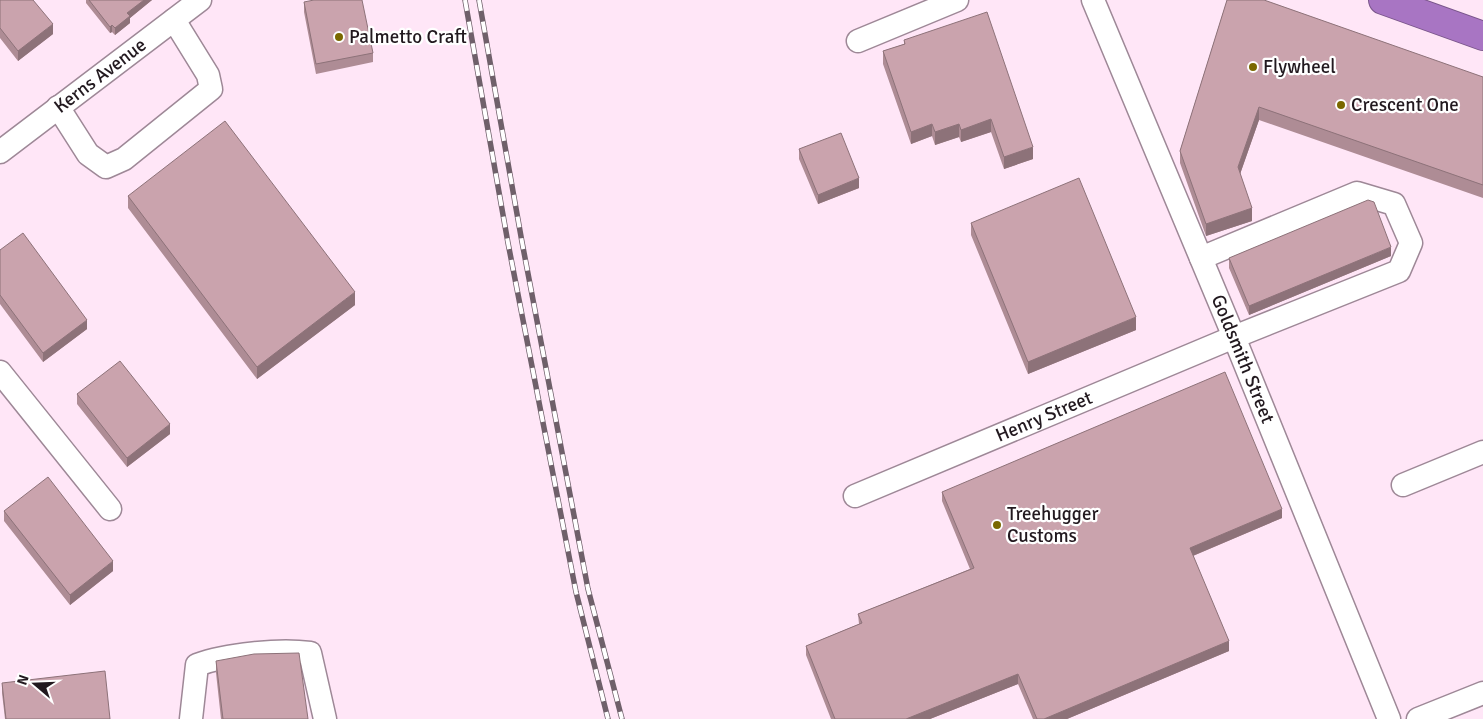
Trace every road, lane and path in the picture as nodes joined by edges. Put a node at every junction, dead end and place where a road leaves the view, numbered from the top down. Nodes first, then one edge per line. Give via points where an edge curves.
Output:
1 (200, 0) edge
2 (957, 0) edge
3 (1093, 0) edge
4 (1383, 0) edge
5 (174, 20) junction
6 (1483, 36) edge
7 (858, 41) dead end
8 (58, 107) junction
9 (0, 152) edge
10 (1200, 258) junction
11 (1234, 337) junction
12 (0, 372) edge
13 (1483, 452) edge
14 (1402, 485) dead end
15 (855, 496) dead end
16 (110, 509) dead end
17 (1483, 693) edge
18 (191, 719) edge
19 (325, 719) edge
20 (1388, 719) edge
21 (1418, 719) edge

1 - 5 street, Kerns Avenue
2 - 7 street
3 - 10 street, Goldsmith Street
4 - 6 highway
5 - 8 street, Kerns Avenue
5 - 8 street via 208,75 211,89 124,158 106,167 88,154
8 - 9 street, Kerns Avenue
10 - 11 street, Goldsmith Street
10 - 11 street, Henry Street via 1357,193 1394,204 1411,243 1399,271
11 - 15 street, Henry Street
11 - 20 street, Goldsmith Street
12 - 16 street
13 - 14 street
17 - 21 street
18 - 19 street via 197,665 214,658 294,651 310,653

